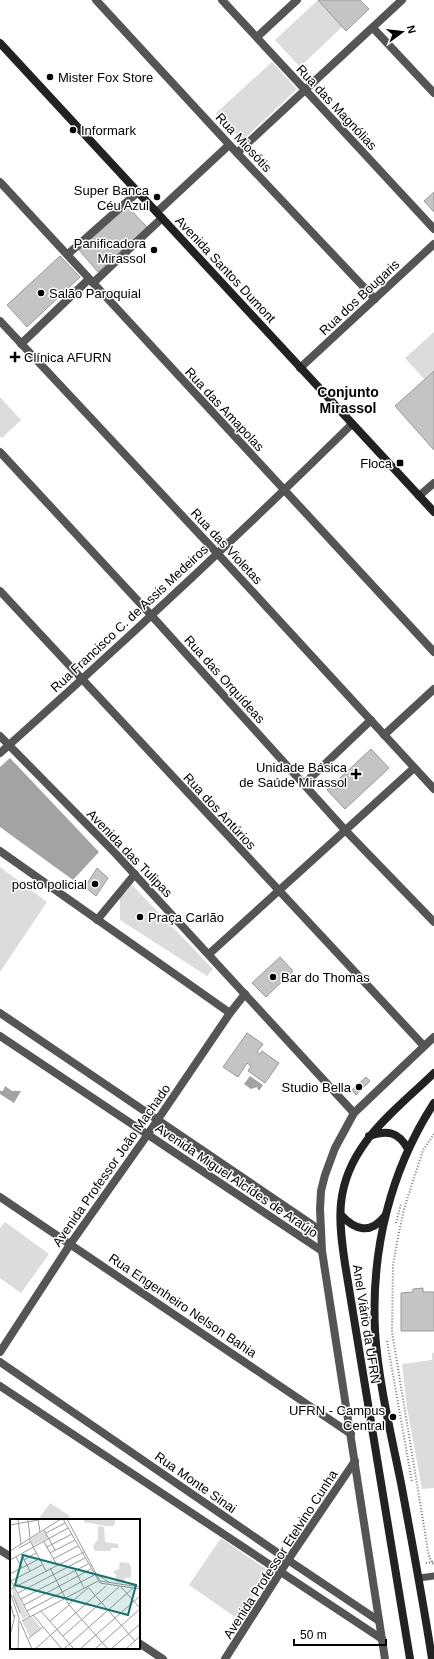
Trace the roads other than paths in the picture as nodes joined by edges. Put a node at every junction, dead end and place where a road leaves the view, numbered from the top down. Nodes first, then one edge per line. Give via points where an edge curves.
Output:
1 (96, 0) edge
2 (222, 0) edge
3 (296, 0) edge
4 (402, 0) edge
5 (373, 28) junction
6 (257, 37) junction
7 (0, 43) edge
8 (305, 90) junction
9 (434, 93) edge
10 (229, 145) junction
11 (237, 153) junction
12 (0, 182) edge
13 (138, 192) junction
14 (160, 215) junction
15 (434, 229) edge
16 (434, 244) edge
17 (68, 254) junction
18 (91, 281) junction
19 (375, 299) junction
20 (0, 321) edge
21 (21, 344) junction
22 (300, 368) junction
23 (352, 424) junction
24 (0, 452) edge
25 (434, 483) edge
26 (284, 491) junction
27 (419, 496) junction
28 (434, 512) edge
29 (217, 553) junction
30 (0, 591) edge
31 (151, 615) junction
32 (434, 652) edge
33 (81, 679) junction
34 (434, 689) edge
35 (371, 720) junction
36 (384, 735) junction
37 (0, 736) edge
38 (8, 745) junction
39 (0, 753) edge
40 (414, 768) junction
41 (304, 784) junction
42 (434, 789) edge
43 (345, 830) junction
44 (0, 851) edge
45 (135, 874) junction
46 (278, 891) junction
47 (97, 920) junction
48 (434, 922) edge
49 (209, 954) junction
50 (245, 994) junction
51 (0, 1013) edge
52 (230, 1013) junction
53 (0, 1036) edge
54 (434, 1037) edge
55 (424, 1046) junction
56 (434, 1073) edge
57 (434, 1103) edge
58 (354, 1113) junction
59 (158, 1119) junction
60 (148, 1134) junction
61 (369, 1136) junction
62 (408, 1149) junction
63 (0, 1197) edge
64 (341, 1215) junction
65 (385, 1216) junction
66 (320, 1230) junction
67 (71, 1243) junction
68 (322, 1251) junction
69 (0, 1352) edge
70 (0, 1362) edge
71 (0, 1386) edge
72 (351, 1434) junction
73 (355, 1461) junction
74 (0, 1550) edge
75 (10, 1556) edge
76 (288, 1560) junction
77 (281, 1572) junction
78 (431, 1577) edge
79 (419, 1578) junction
80 (379, 1621) junction
81 (382, 1639) junction
82 (140, 1644) edge
83 (163, 1659) edge
84 (225, 1659) edge
85 (385, 1659) edge
86 (410, 1659) edge
87 (432, 1659) edge

1 - 10 street, Rua Miosótis
2 - 6 street, Rua das Magnólias
3 - 6 street
4 - 5 street
5 - 8 street
5 - 9 street
6 - 8 street, Rua das Magnólias
7 - 13 main road, Avenida Santos Dumont
8 - 11 street
8 - 15 street, Rua das Magnólias
10 - 11 street, Rua Miosótis
10 - 14 street
11 - 19 street, Rua Miosótis
12 - 17 street, Rua das Amapolas
13 - 14 main road, Avenida Santos Dumont
13 - 17 street
14 - 18 street
14 - 22 main road, Avenida Santos Dumont
16 - 19 street, Rua dos Bougaris
17 - 18 street, Rua das Amapolas
18 - 21 street
18 - 26 street, Rua das Amapolas
19 - 22 street, Rua dos Bougaris
20 - 21 street, Rua das Violetas
21 - 29 street, Rua das Violetas
22 - 23 main road, Avenida Santos Dumont
23 - 26 street, Rua Francisco C. de Assis Medeiros
23 - 27 main road, Avenida Santos Dumont
24 - 31 street, Rua das Orquídeas
25 - 27 street
26 - 29 street, Rua Francisco C. de Assis Medeiros
26 - 32 street, Rua das Amapolas
27 - 28 main road, Avenida Santos Dumont
29 - 31 street, Rua Francisco C. de Assis Medeiros
29 - 35 street, Rua das Violetas
30 - 33 street, Rua dos Antúrios
31 - 33 street, Rua Francisco C. de Assis Medeiros
31 - 41 street, Rua das Orquídeas
33 - 38 street, Rua Francisco C. de Assis Medeiros
33 - 46 street, Rua dos Antúrios
34 - 36 street
35 - 36 street, Rua das Violetas
35 - 41 street
36 - 40 street, Rua das Violetas
37 - 38 street, Avenida das Tulipas
38 - 39 street, Rua Francisco C. de Assis Medeiros
38 - 45 street, Avenida das Tulipas
40 - 42 street, Rua das Violetas
40 - 43 street
41 - 43 street, Rua das Orquídeas
43 - 46 street
43 - 48 street, Rua das Orquídeas
44 - 47 street
45 - 47 street
45 - 49 street, Avenida das Tulipas
46 - 49 street
46 - 55 street, Rua dos Antúrios
47 - 52 street
49 - 50 street, Avenida das Tulipas
50 - 52 street, Avenida Professor João Machado
50 - 58 street, Avenida das Tulipas
51 - 59 street, Avenida Miguel Alcídes de Araújo
52 - 59 street, Avenida Professor João Machado
53 - 60 street, Avenida Miguel Alcídes de Araújo
54 - 55 street
55 - 58 street
56 - 61 main road, Anel Viário da UFRN via 382,1120
57 - 62 main road, Anel Viário da UFRN
58 - 66 street via 335,1148 325,1175 321,1191
59 - 60 street, Avenida Professor João Machado
59 - 66 street, Avenida Miguel Alcídes de Araújo
60 - 67 street, Avenida Professor João Machado
60 - 68 street, Avenida Miguel Alcídes de Araújo
61 - 62 main road via 384,1132 392,1133 401,1138
61 - 64 main road, Anel Viário da UFRN via 358,1150 350,1167 344,1185
62 - 65 main road, Anel Viário da UFRN
63 - 67 street, Rua Engenheiro Nelson Bahia
64 - 65 main road via 353,1226 364,1228 377,1225
64 - 86 main road, Anel Viário da UFRN via 345,1264
65 - 79 main road, Anel Viário da UFRN via 375,1272 375,1332 387,1414
66 - 68 street
67 - 69 street, Avenida Professor João Machado
67 - 72 street, Rua Engenheiro Nelson Bahia
68 - 72 street
70 - 76 street, Rua Monte Sinai
71 - 77 street, Rua Monte Sinai
72 - 73 street
73 - 76 street, Avenida Professor Etelvino Cunha
73 - 80 street
74 - 75 street
76 - 77 street, Avenida Professor Etelvino Cunha
76 - 80 street, Rua Monte Sinai
77 - 81 street, Rua Monte Sinai
77 - 84 street, Avenida Professor Etelvino Cunha
78 - 79 lane
79 - 87 main road, Anel Viário da UFRN
80 - 81 street
81 - 85 street
82 - 83 street

